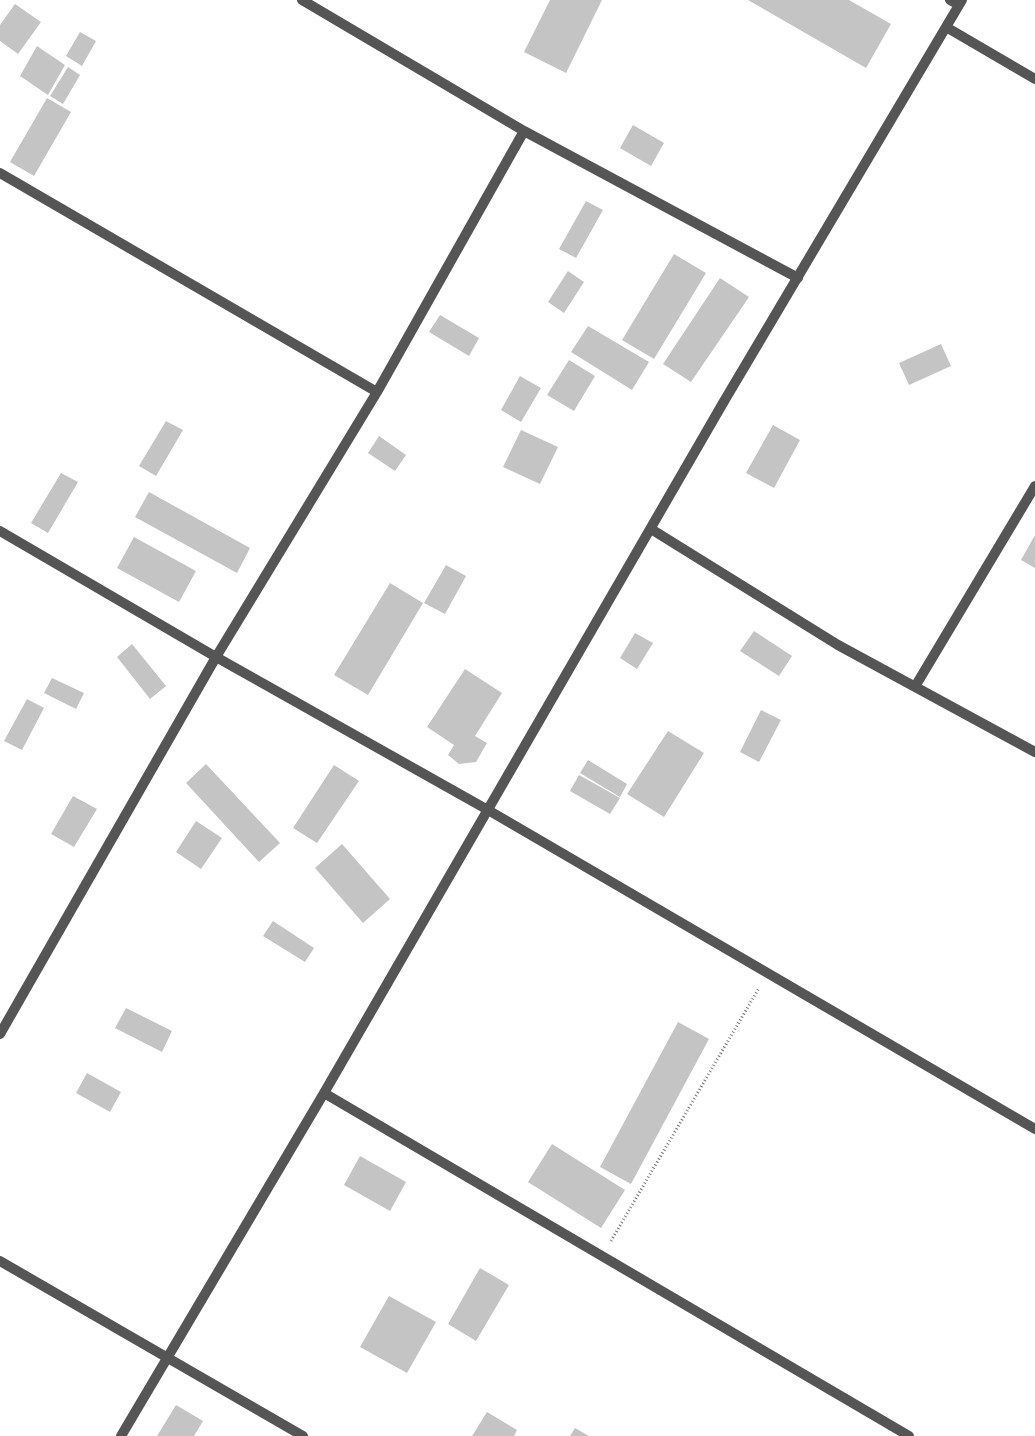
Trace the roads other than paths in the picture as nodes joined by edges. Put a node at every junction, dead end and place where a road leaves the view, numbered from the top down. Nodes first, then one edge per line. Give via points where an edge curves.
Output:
1 (302, 0) edge
2 (957, 2) edge
3 (946, 27) junction
4 (1035, 79) edge
5 (524, 131) junction
6 (0, 173) edge
7 (798, 278) junction
8 (377, 392) junction
9 (1035, 486) edge
10 (651, 529) junction
11 (0, 531) edge
12 (216, 657) junction
13 (916, 685) junction
14 (1035, 752) edge
15 (488, 810) junction
16 (0, 1034) edge
17 (324, 1093) junction
18 (1035, 1129) edge
19 (0, 1261) edge
20 (167, 1357) junction
21 (121, 1436) edge
22 (303, 1436) edge
23 (909, 1436) edge

1 - 5 street
2 - 3 street
3 - 4 street
3 - 7 street
5 - 7 street
5 - 8 street
6 - 8 street
7 - 10 street
8 - 12 street
9 - 13 street
10 - 13 street via 838,645
10 - 15 street
11 - 12 street
12 - 15 street
12 - 16 street
13 - 14 street
15 - 17 street
15 - 18 street
17 - 20 street
17 - 23 street
19 - 20 street
20 - 21 street
20 - 22 street

